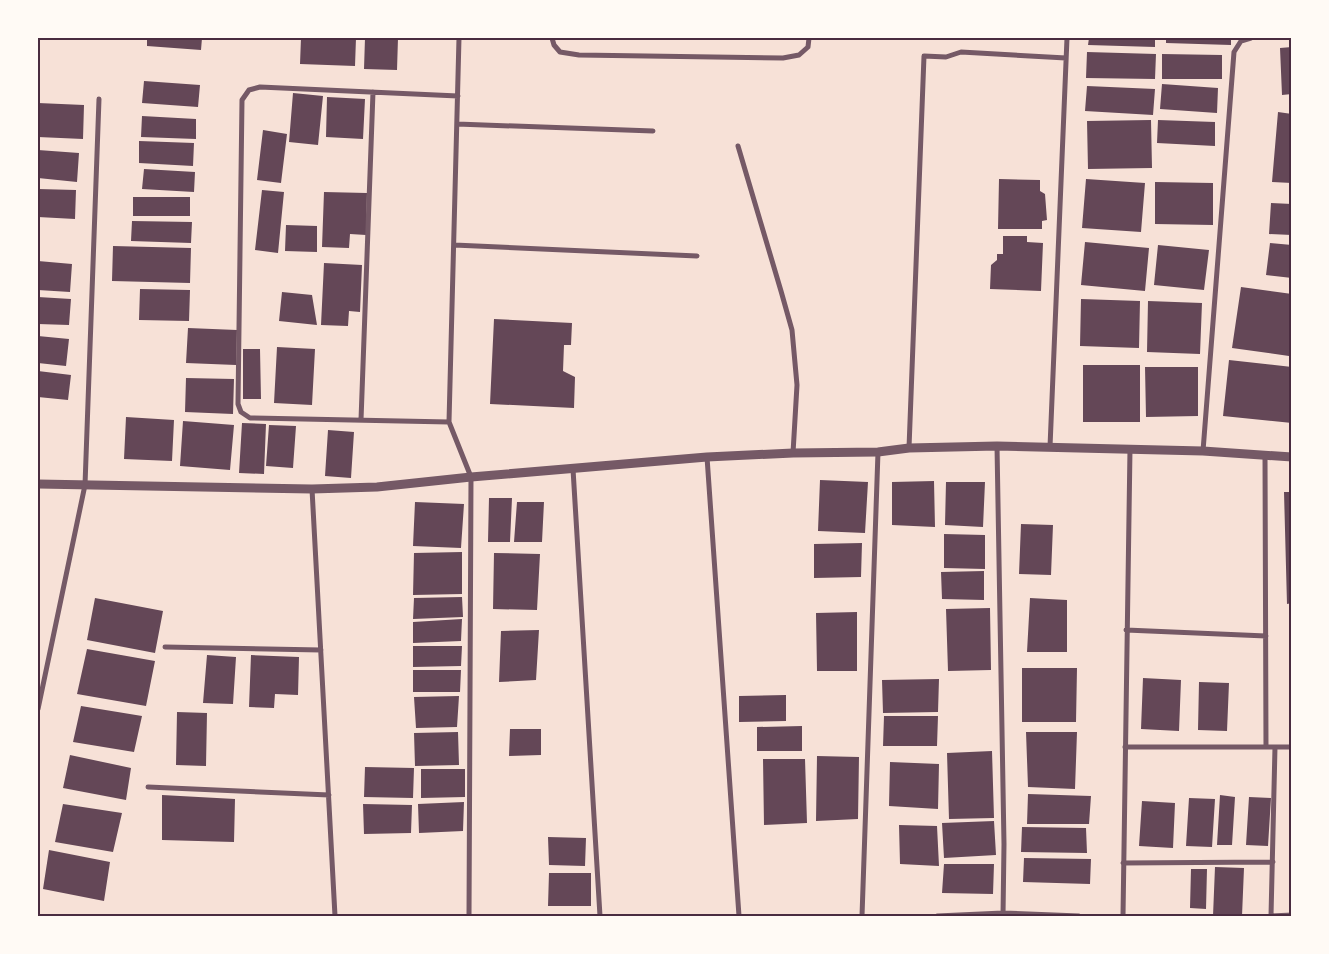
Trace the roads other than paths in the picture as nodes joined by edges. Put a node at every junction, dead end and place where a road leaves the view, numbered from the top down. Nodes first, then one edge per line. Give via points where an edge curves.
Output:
1 (460, 38) edge
2 (552, 38) edge
3 (809, 38) edge
4 (1067, 38) edge
5 (1250, 38) edge
6 (1066, 58) junction
7 (373, 92) junction
8 (458, 96) junction
9 (99, 100) dead end
10 (457, 124) junction
11 (653, 131) dead end
12 (738, 146) dead end
13 (454, 245) junction
14 (697, 256) dead end
15 (361, 420) junction
16 (449, 422) junction
17 (997, 446) junction
18 (1050, 447) junction
19 (909, 448) junction
20 (1130, 449) junction
21 (1203, 451) junction
22 (794, 452) junction
23 (878, 452) junction
24 (1265, 455) junction
25 (707, 457) junction
26 (1292, 457) edge
27 (573, 469) junction
28 (471, 477) junction
29 (38, 484) edge
30 (85, 485) junction
31 (312, 489) junction
32 (1126, 630) junction
33 (1266, 636) junction
34 (165, 647) dead end
35 (321, 650) junction
36 (38, 709) edge
37 (1266, 746) junction
38 (1275, 746) junction
39 (1125, 747) junction
40 (1292, 747) edge
41 (148, 787) dead end
42 (329, 795) junction
43 (1123, 862) junction
44 (1273, 862) junction
45 (1003, 915) edge
46 (1292, 915) edge
47 (335, 916) edge
48 (469, 916) edge
49 (600, 916) edge
50 (739, 916) edge
51 (862, 916) edge
52 (937, 916) edge
53 (1078, 916) edge
54 (1123, 916) edge
55 (1271, 916) edge

1 - 8 street
2 - 3 street via 560,52 580,55 783,58 799,54 808,47
4 - 6 street
5 - 21 street via 1241,41 1234,52
6 - 18 street
6 - 19 street via 961,52 946,57 924,56
7 - 8 street
7 - 15 street
7 - 15 street via 260,87 249,90 242,100 238,404 241,412 250,418
8 - 10 street
9 - 30 street
10 - 11 street
10 - 13 street
12 - 22 street via 792,330 797,385
13 - 14 street
13 - 16 street
15 - 16 street
16 - 28 street
17 - 18 street
17 - 19 street
17 - 45 street
18 - 20 street
19 - 23 street
20 - 21 street
20 - 32 street
21 - 24 street
22 - 23 street
22 - 25 street
23 - 51 street
24 - 26 street
24 - 33 street
25 - 27 street
25 - 50 street
27 - 28 street
27 - 49 street
28 - 31 street via 377,487
28 - 48 street
29 - 30 street
30 - 31 street
30 - 36 street
31 - 35 street
32 - 33 street
32 - 39 street
33 - 37 street
34 - 35 street
35 - 42 street
37 - 38 street
37 - 39 street
38 - 40 street
38 - 44 street
39 - 43 street
41 - 42 street
42 - 47 street
43 - 44 street
43 - 54 street
44 - 55 street
45 - 52 street
45 - 53 street
46 - 55 street

